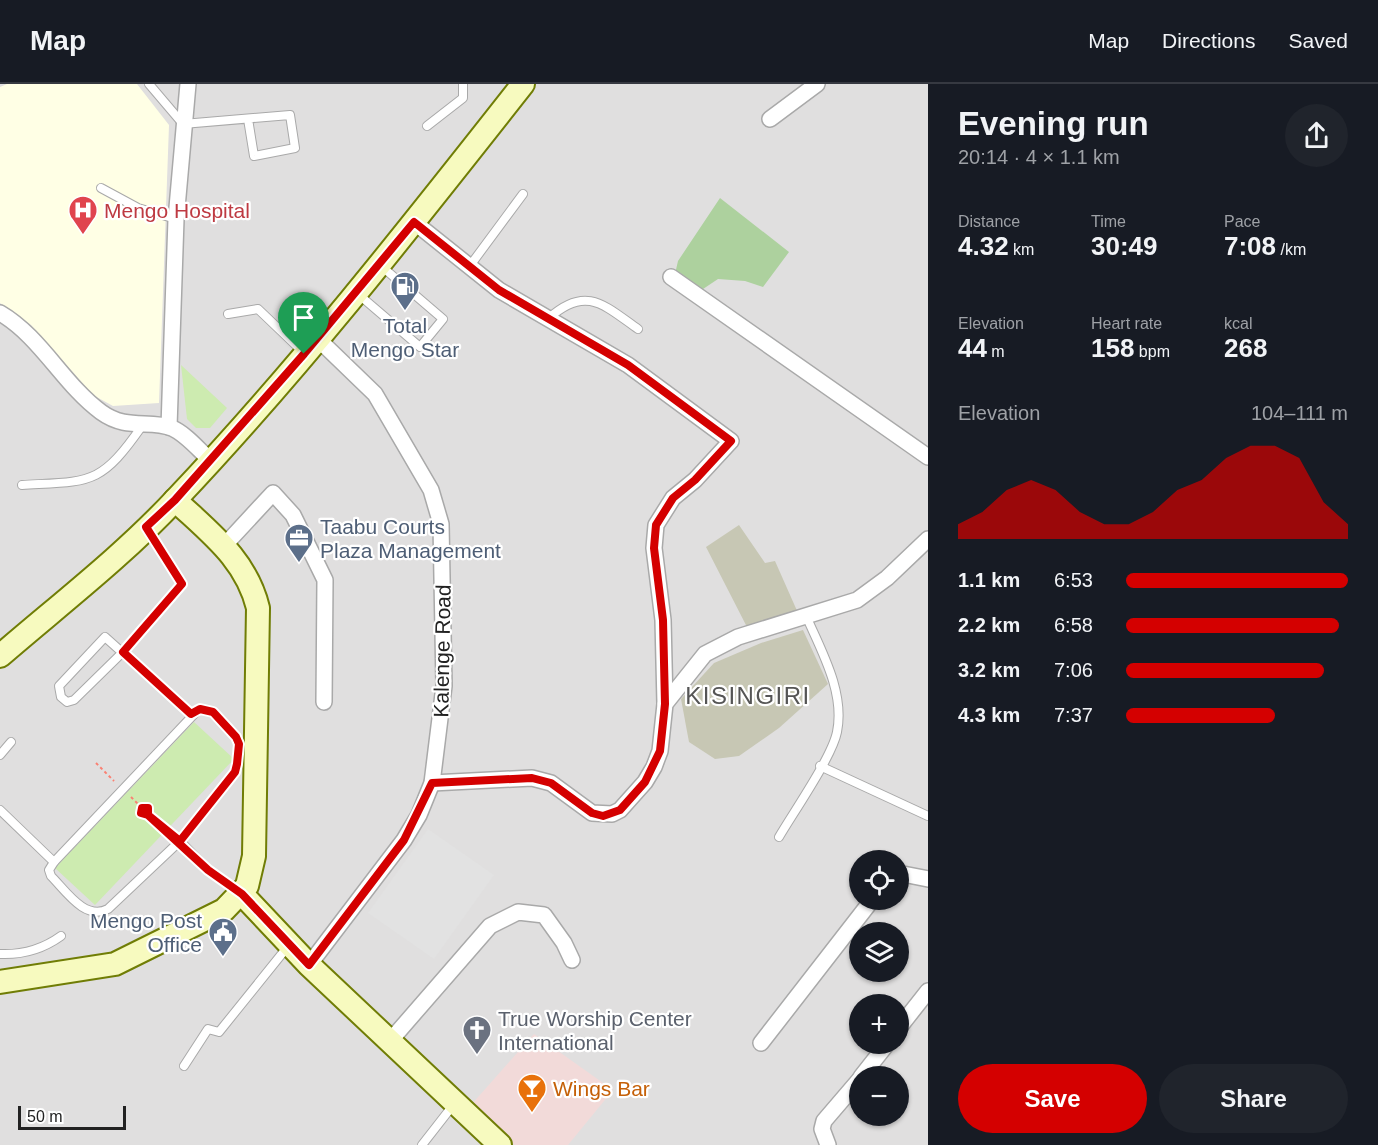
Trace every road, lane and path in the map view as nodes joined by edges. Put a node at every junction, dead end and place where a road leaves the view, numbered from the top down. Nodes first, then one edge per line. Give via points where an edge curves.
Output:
1 (149, 84) edge
2 (188, 84) edge
3 (463, 84) edge
4 (523, 84) edge
5 (817, 84) edge
6 (248, 118) junction
7 (770, 119) dead end
8 (183, 124) junction
9 (427, 126) dead end
10 (101, 188) dead end
11 (523, 194) dead end
12 (176, 219) junction
13 (414, 222) junction
14 (379, 264) junction
15 (469, 267) junction
16 (671, 277) dead end
17 (356, 292) junction
18 (0, 313) edge
19 (228, 314) dead end
20 (549, 318) junction
21 (638, 329) dead end
22 (310, 346) junction
23 (142, 426) junction
24 (169, 427) junction
25 (928, 457) edge
26 (210, 460) junction
27 (22, 485) dead end
28 (175, 500) junction
29 (146, 527) junction
30 (928, 539) edge
31 (223, 547) junction
32 (807, 618) junction
33 (123, 652) junction
34 (0, 656) edge
35 (324, 702) dead end
36 (665, 704) junction
37 (191, 714) junction
38 (11, 742) dead end
39 (0, 755) edge
40 (820, 766) junction
41 (432, 783) junction
42 (0, 810) edge
43 (148, 815) dead end
44 (928, 816) edge
45 (779, 837) dead end
46 (180, 841) junction
47 (54, 862) junction
48 (909, 875) edge
49 (928, 879) edge
50 (242, 894) junction
51 (864, 910) edge
52 (61, 936) dead end
53 (290, 944) junction
54 (0, 954) edge
55 (572, 960) dead end
56 (309, 965) junction
57 (0, 982) edge
58 (928, 991) edge
59 (909, 1015) edge
60 (390, 1041) junction
61 (760, 1043) dead end
62 (879, 1054) edge
63 (184, 1066) dead end
64 (870, 1066) edge
65 (849, 1091) edge
66 (455, 1102) junction
67 (422, 1145) edge
68 (500, 1145) edge
69 (828, 1145) edge

1 - 8 lane
2 - 8 street
3 - 9 lane via 462,98
4 - 13 main road
5 - 7 street
6 - 6 lane via 254,156 295,148 290,115
6 - 8 lane
8 - 12 street
10 - 12 lane via 138,208
11 - 15 lane
12 - 24 street
13 - 14 main road
13 - 15 street
14 - 17 main road
14 - 17 lane via 444,319 420,346
15 - 20 street via 499,290
16 - 25 street
17 - 22 main road
18 - 23 street via 27,334 91,404 119,421
19 - 22 lane via 258,309
20 - 21 lane via 564,305 583,300 608,308
20 - 36 street via 628,365 731,441 673,498 656,525 654,548 663,620
22 - 26 main road
22 - 41 street, Kalenge Road via 375,394 431,490 441,524 444,686
23 - 24 street
23 - 27 lane via 103,473 83,481
24 - 26 street
26 - 28 main road
28 - 29 main road
28 - 31 main road
29 - 33 lane via 182,584
29 - 34 main road
30 - 32 street via 857,600
31 - 35 street via 273,493 293,515 325,580
31 - 50 main road via 241,565 253,586 258,608 254,856
32 - 36 street via 738,637 705,654
32 - 40 lane via 830,670 837,702 837,732
33 - 33 lane via 74,700 67,702 61,697 58,686 105,637
33 - 37 lane
36 - 41 street via 660,751 654,767 620,810 612,814 592,813 551,783 532,778
37 - 46 lane via 200,709 213,712 239,744 235,772
37 - 47 lane
38 - 39 lane
40 - 44 lane
40 - 45 lane
41 - 56 street, Kalenge Road via 404,840
42 - 47 lane
43 - 46 path
46 - 47 lane via 108,909 97,913 86,911 51,876 49,870
46 - 50 lane via 208,870
48 - 49 street
50 - 53 main road
50 - 57 main road via 224,910 115,964
51 - 61 street
52 - 54 lane via 38,949
53 - 56 main road
53 - 63 lane via 219,1032 208,1029
55 - 60 street via 544,915 518,912 490,926
56 - 60 main road
58 - 59 street
60 - 66 main road
62 - 64 street
65 - 69 street via 824,1121 822,1129
66 - 67 lane
66 - 68 main road

